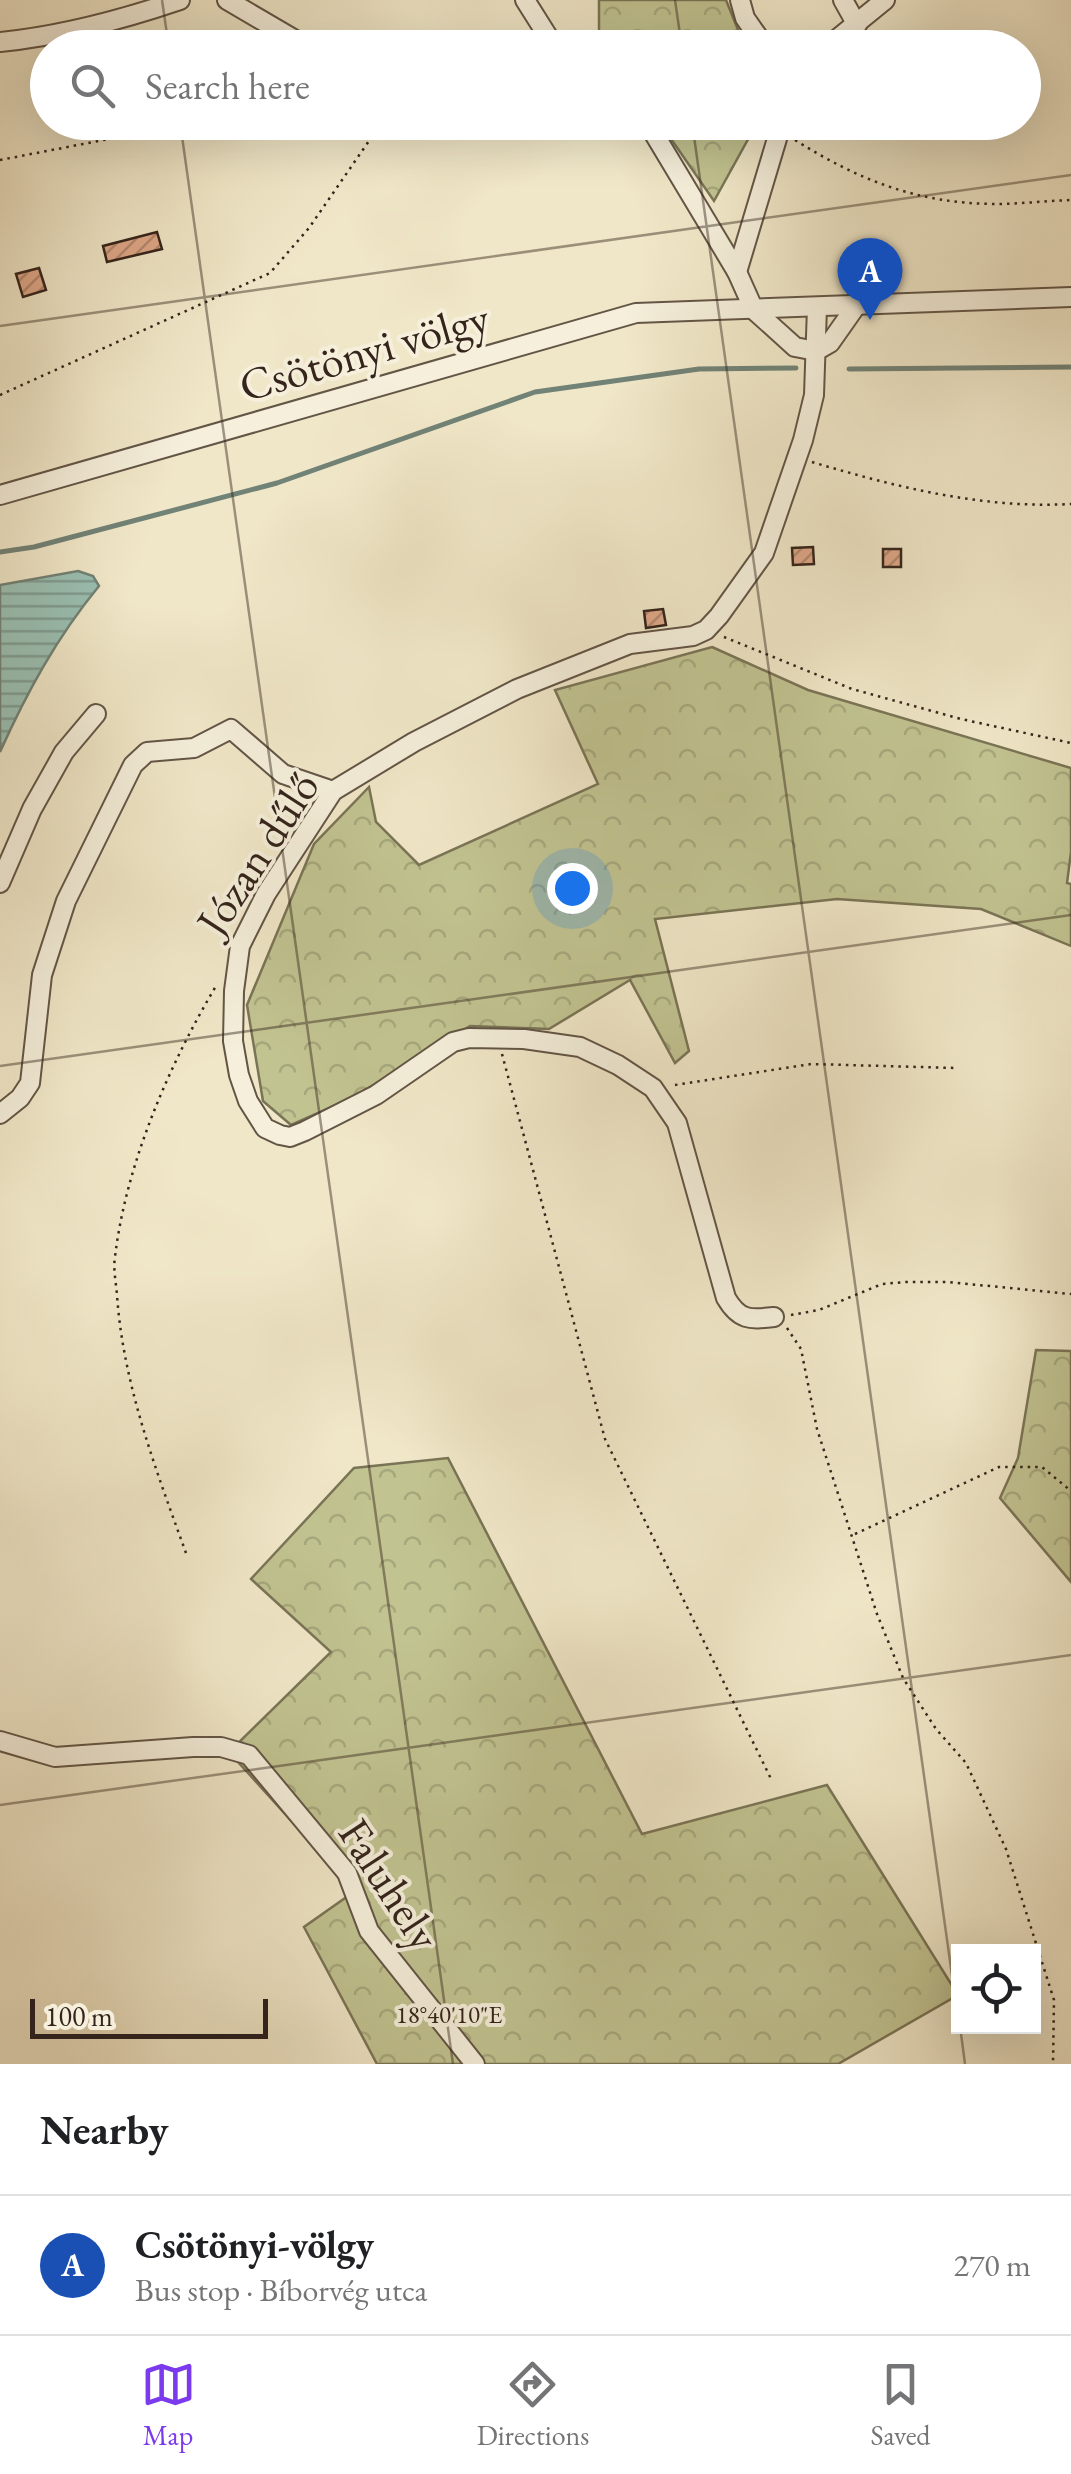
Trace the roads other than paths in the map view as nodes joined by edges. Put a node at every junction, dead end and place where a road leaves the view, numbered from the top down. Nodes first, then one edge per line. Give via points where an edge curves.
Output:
1 (180, 0) edge
2 (227, 0) edge
3 (526, 0) edge
4 (740, 0) edge
5 (842, 0) edge
6 (885, 0) edge
7 (857, 26) junction
8 (78, 30) edge
9 (279, 30) edge
10 (543, 30) edge
11 (753, 30) edge
12 (851, 30) edge
13 (30, 39) edge
14 (0, 42) edge
15 (658, 140) edge
16 (777, 140) edge
17 (737, 272) junction
18 (1071, 297) edge
19 (856, 306) junction
20 (817, 308) junction
21 (754, 310) junction
22 (816, 351) junction
23 (0, 495) edge
24 (96, 714) dead end
25 (334, 791) junction
26 (0, 883) edge
27 (0, 1114) edge
28 (774, 1317) road end
29 (0, 1741) edge
30 (475, 2064) edge

1 - 8 street
2 - 9 street
3 - 10 street
4 - 11 street
5 - 7 street
6 - 7 street
7 - 12 street
13 - 14 street
15 - 17 street
16 - 17 street
17 - 21 street
18 - 19 street, Csötönyi völgy
19 - 20 street, Csötönyi völgy
19 - 22 street
20 - 21 street, Csötönyi völgy
20 - 22 street
21 - 22 street via 794,347
21 - 23 street, Csötönyi völgy via 636,314
22 - 25 street, Józan dűlő via 814,396 764,553 706,630 630,644 518,688
24 - 26 street via 64,752
25 - 27 street via 282,774 230,729 194,748 147,752 133,765 66,902 42,975 30,1083
25 - 28 street, Józan dűlő via 240,946 233,1041 248,1101 265,1128 290,1137 304,1131 376,1095 453,1042 498,1038 580,1047 653,1088 677,1122 726,1298 748,1320
29 - 30 street, Faluhely via 55,1757 193,1747 249,1756 347,1873 368,1931

